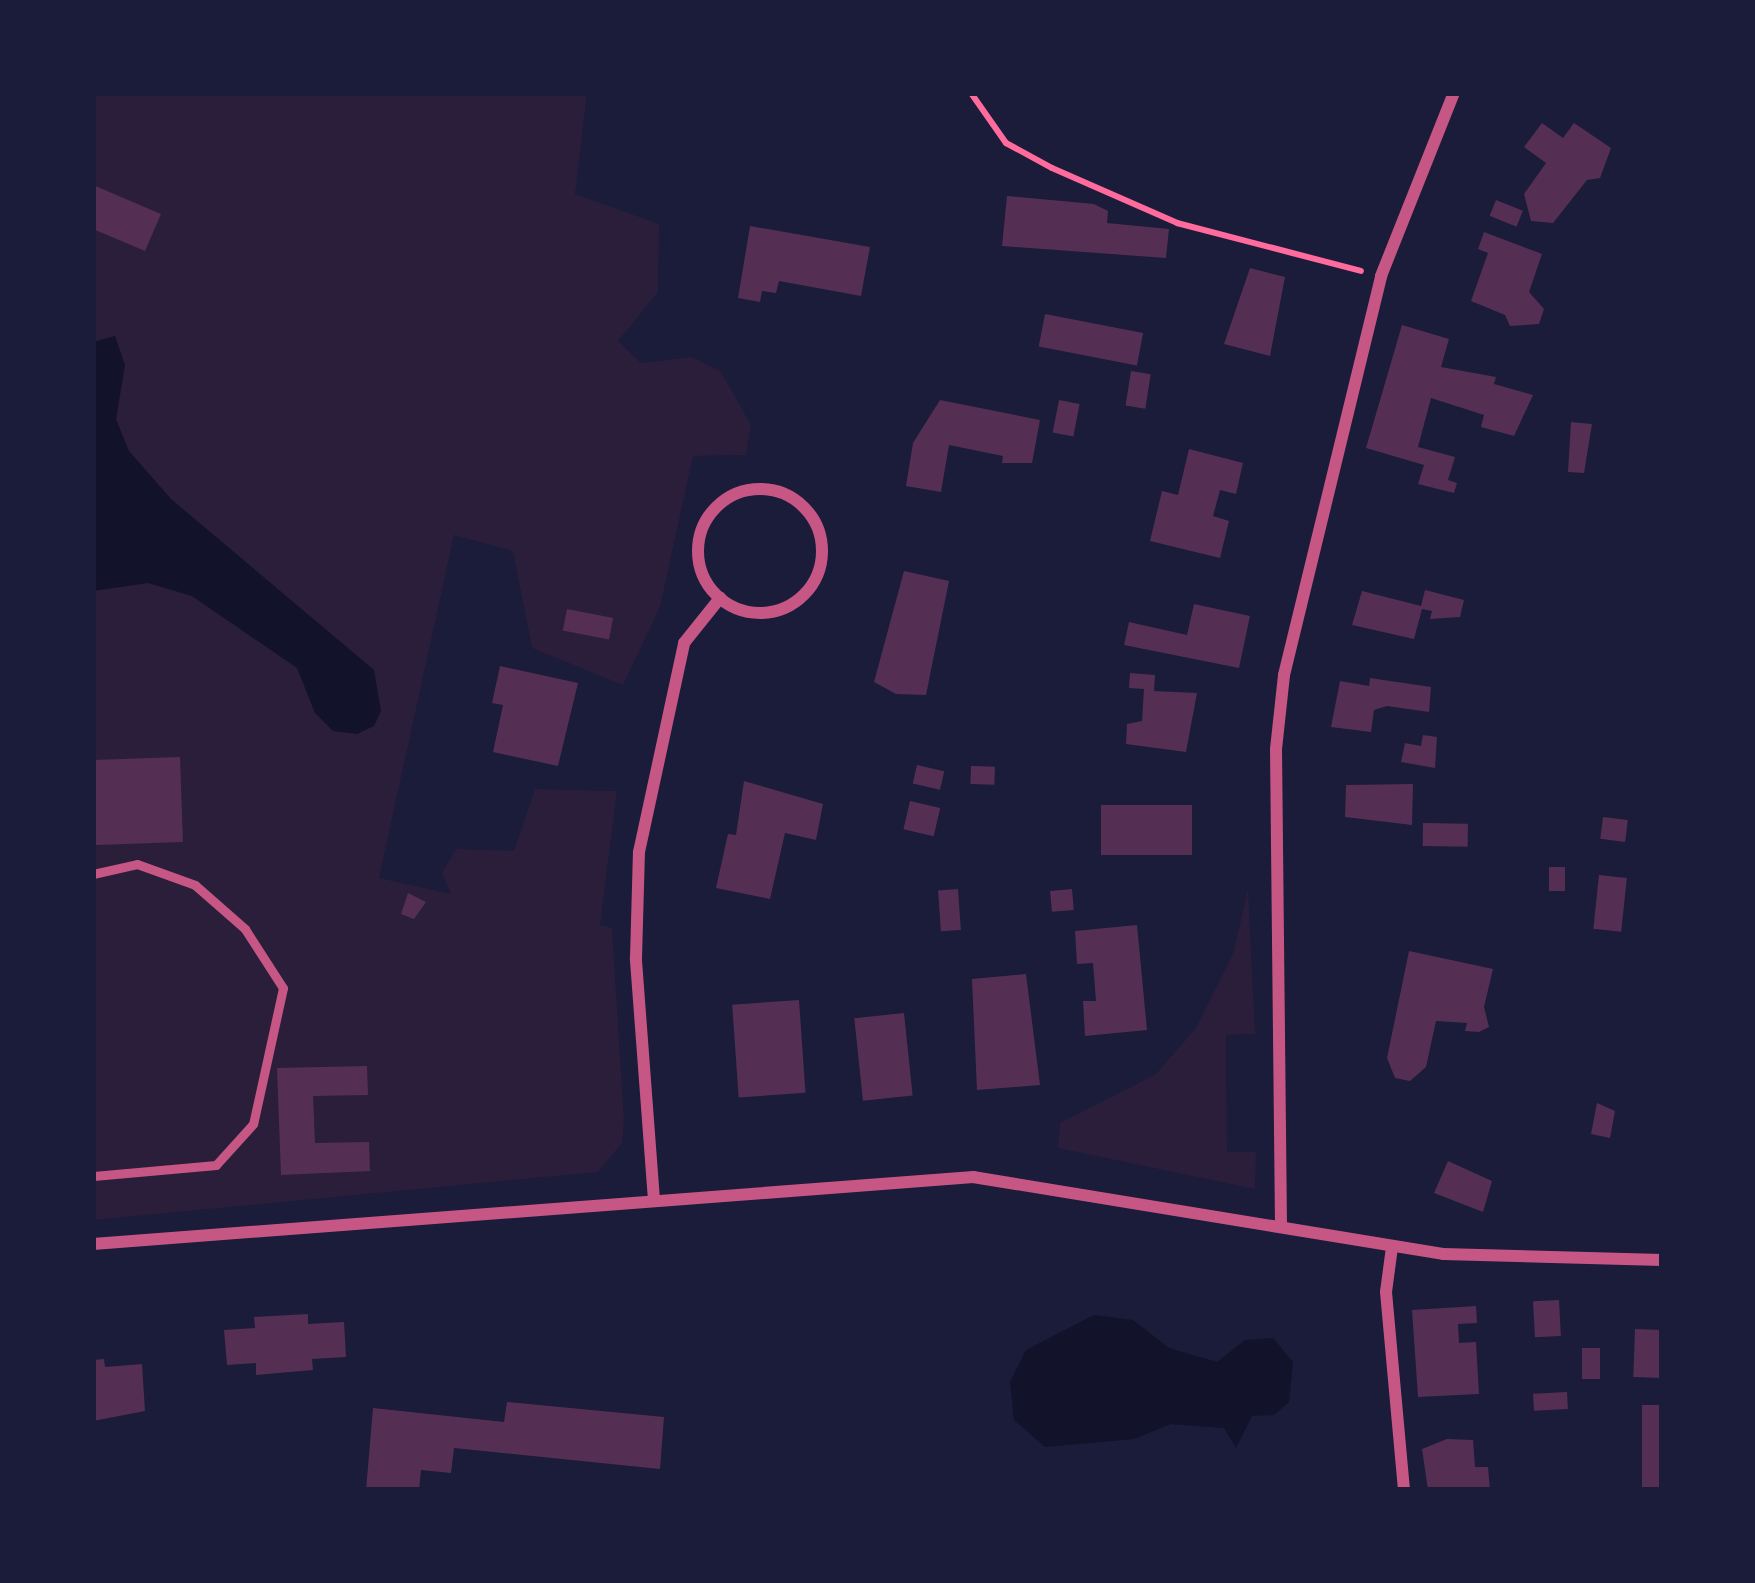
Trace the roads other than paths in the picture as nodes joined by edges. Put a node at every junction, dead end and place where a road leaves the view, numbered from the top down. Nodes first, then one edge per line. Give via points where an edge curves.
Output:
1 (1454, 93) edge
2 (720, 598) junction
3 (93, 874) edge
4 (93, 1176) edge
5 (654, 1200) junction
6 (1281, 1226) junction
7 (93, 1244) edge
8 (1392, 1247) junction
9 (1662, 1260) edge
10 (1404, 1490) edge

1 - 6 street via 1381,276 1283,675 1276,749
2 - 2 street via 698,561 699,539 719,504 759,488 805,506 823,545 808,592 770,612
2 - 5 street via 685,644 639,851 636,958
3 - 4 lane via 137,864 195,885 245,929 283,988 253,1124 216,1165
5 - 6 street via 973,1177
5 - 7 street
6 - 8 street
8 - 9 street
8 - 10 street via 1386,1292

